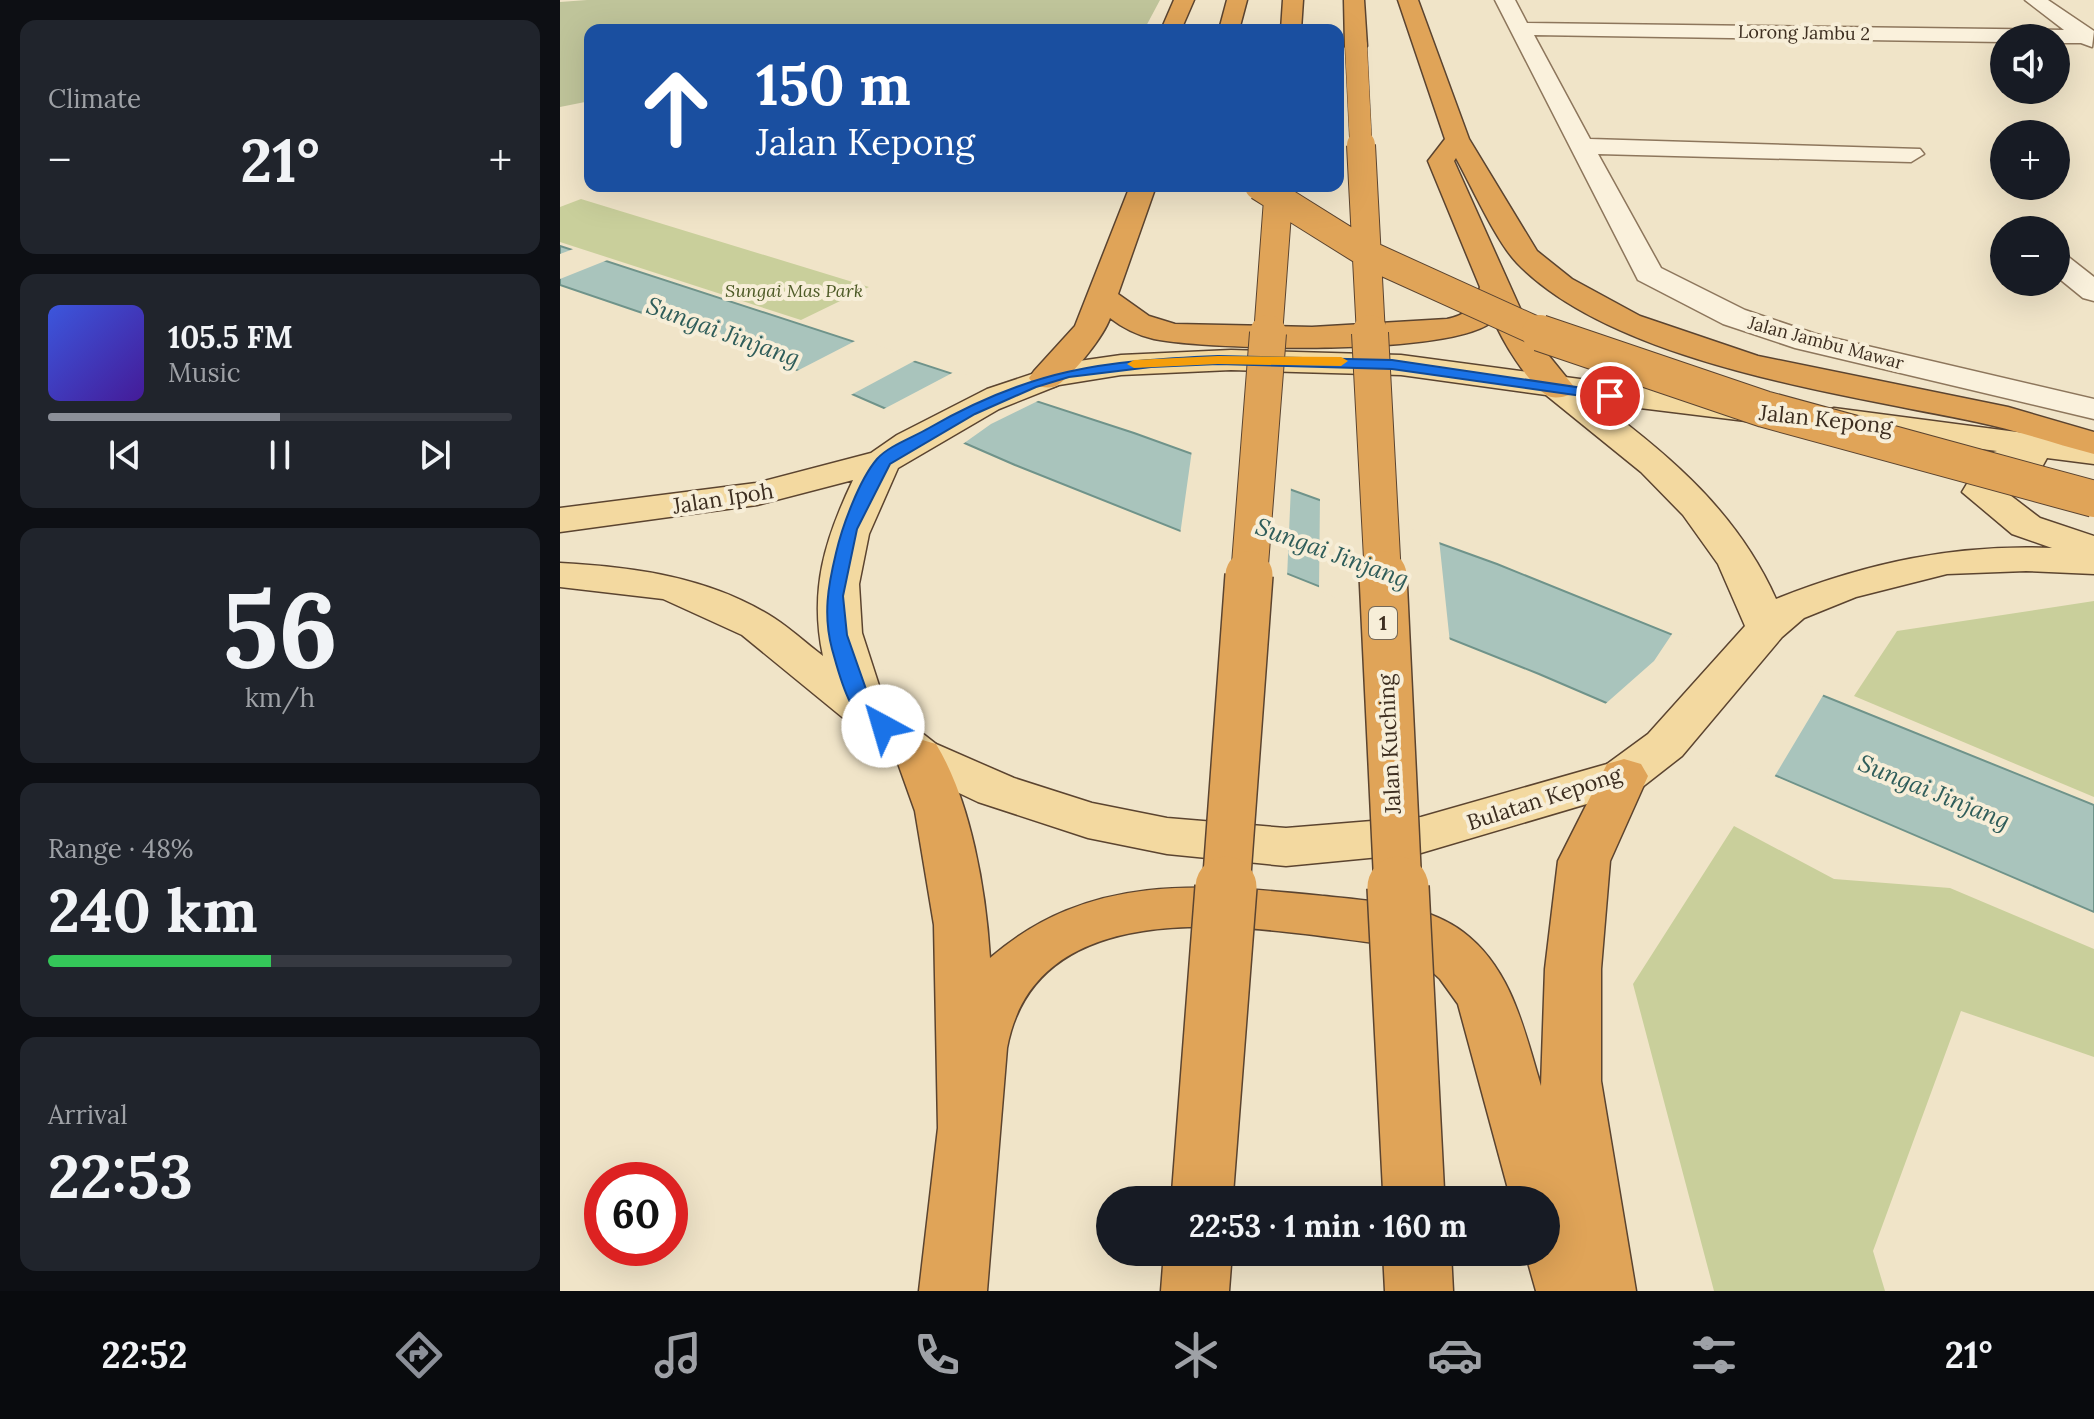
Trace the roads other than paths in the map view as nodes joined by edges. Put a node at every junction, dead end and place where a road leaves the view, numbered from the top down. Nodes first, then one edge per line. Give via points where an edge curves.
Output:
1 (1184, 0) edge
2 (1237, 0) edge
3 (1293, 0) edge
4 (1354, 0) edge
5 (1408, 0) edge
6 (1505, 0) edge
7 (2035, 0) edge
8 (1174, 24) edge
9 (1231, 24) edge
10 (1291, 24) edge
11 (1521, 29) junction
12 (2091, 39) edge
13 (1457, 139) junction
14 (1581, 146) junction
15 (1911, 154) dead end
16 (1141, 192) edge
17 (1267, 192) edge
18 (1279, 192) edge
19 (2070, 272) edge
20 (1495, 286) junction
21 (2094, 292) edge
22 (1102, 296) junction
23 (1038, 381) junction
24 (1558, 388) junction
25 (2094, 409) edge
26 (2094, 443) edge
27 (892, 455) junction
28 (2094, 455) edge
29 (2094, 499) edge
30 (560, 520) edge
31 (2094, 549) edge
32 (2094, 562) edge
33 (560, 575) edge
34 (1767, 628) junction
35 (865, 712) junction
36 (919, 755) junction
37 (1644, 761) junction
38 (969, 1128) junction
39 (1203, 1186) edge
40 (1413, 1186) edge
41 (1540, 1186) edge
42 (1560, 1256) edge
43 (1197, 1266) edge
44 (1418, 1266) edge
45 (953, 1291) edge
46 (1195, 1291) edge
47 (1419, 1291) edge
48 (1570, 1291) edge
49 (1602, 1291) edge

1 - 8 highway
2 - 9 highway
3 - 10 highway
4 - 40 highway, Jalan Kuching / 1, bridge
5 - 13 highway
6 - 11 street, Jalan Jambu Mawar
7 - 12 street, Lorong Jambu 2
11 - 12 street, Lorong Jambu 2
11 - 14 street, Jalan Jambu Mawar
13 - 20 highway via 1441,161
13 - 26 highway via 1526,256 1605,312 1750,364 2008,418
14 - 15 street
14 - 25 street, Jalan Jambu Mawar via 1649,274 1690,297 1806,341
16 - 22 highway
17 - 29 highway, bridge via 1379,261 1532,331 1744,403
18 - 39 highway, bridge
19 - 21 street
20 - 22 highway via 1493,301 1472,323 1352,335 1155,331 1128,319
20 - 24 highway via 1517,338
22 - 23 highway via 1090,329
23 - 24 main road via 1151,363 1280,359 1392,365
23 - 27 main road via 969,411
24 - 28 main road, Jalan Kepong
24 - 34 main road via 1674,481 1707,518 1734,556
27 - 30 main road, Jalan Ipoh via 757,494
27 - 35 main road, Bulatan Kepong via 849,529 835,596 838,635
28 - 31 main road via 1998,462 1981,492 2026,526
32 - 34 main road via 1947,562 1841,588 1789,609
33 - 35 main road via 644,582 697,597 757,626
34 - 37 main road
35 - 36 main road, Bulatan Kepong
36 - 37 main road, Bulatan Kepong via 996,790 1088,820 1167,836 1286,847 1421,835
36 - 38 highway via 940,811 961,925
37 - 49 highway via 1584,861 1573,969 1571,1081
38 - 41 highway via 984,1012 1005,978 1052,937 1115,914 1224,905 1421,934 1450,952 1486,1000
38 - 45 highway
42 - 48 highway
43 - 46 highway
44 - 47 highway

